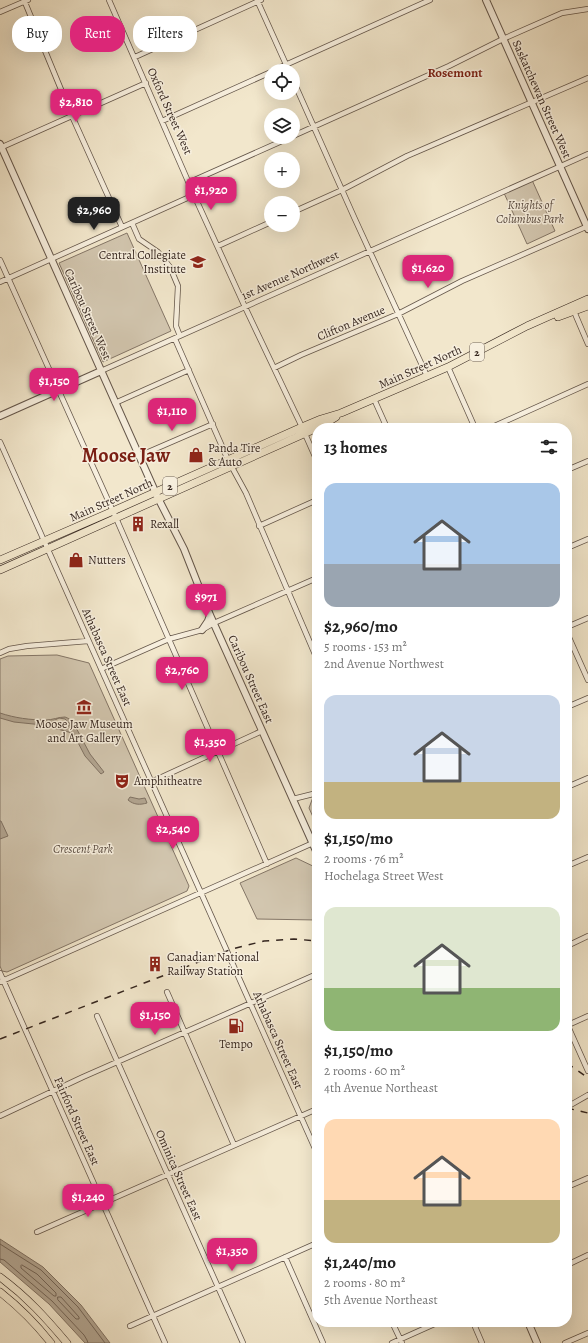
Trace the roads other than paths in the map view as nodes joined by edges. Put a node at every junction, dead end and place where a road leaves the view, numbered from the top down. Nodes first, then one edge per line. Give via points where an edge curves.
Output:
1 (26, 0) edge
2 (109, 0) edge
3 (259, 0) edge
4 (430, 0) edge
5 (486, 0) edge
6 (588, 9) edge
7 (0, 12) edge
8 (503, 39) junction
9 (135, 57) junction
10 (286, 64) edge
11 (288, 64) edge
12 (264, 75) edge
13 (588, 78) edge
14 (146, 83) junction
15 (300, 96) edge
16 (531, 102) junction
17 (72, 116) junction
18 (162, 121) junction
19 (314, 127) junction
20 (300, 133) edge
21 (276, 144) edge
22 (0, 147) edge
23 (588, 154) edge
24 (560, 166) junction
25 (190, 182) junction
26 (342, 190) junction
27 (194, 195) junction
28 (300, 209) edge
29 (132, 222) junction
30 (264, 225) edge
31 (122, 227) junction
32 (588, 227) edge
33 (218, 246) junction
34 (369, 251) junction
35 (51, 259) junction
36 (0, 260) edge
37 (8, 278) junction
38 (0, 282) edge
39 (588, 299) edge
40 (588, 306) edge
41 (245, 307) junction
42 (573, 308) junction
43 (398, 314) junction
44 (180, 336) junction
45 (175, 339) junction
46 (588, 344) edge
47 (448, 367) junction
48 (274, 368) junction
49 (189, 370) junction
50 (101, 371) junction
51 (427, 376) junction
52 (588, 384) edge
53 (58, 390) junction
54 (374, 399) junction
55 (116, 403) junction
56 (341, 413) junction
57 (0, 416) edge
58 (315, 423) edge
59 (325, 423) edge
60 (385, 423) edge
61 (473, 423) edge
62 (501, 423) edge
63 (213, 424) junction
64 (312, 425) edge
65 (312, 429) edge
66 (304, 430) junction
67 (0, 442) edge
68 (312, 449) edge
69 (139, 456) junction
70 (588, 461) edge
71 (230, 463) junction
72 (572, 468) edge
73 (157, 495) junction
74 (312, 502) edge
75 (114, 515) junction
76 (259, 526) junction
77 (588, 539) edge
78 (44, 541) junction
79 (572, 546) edge
80 (48, 549) junction
81 (0, 560) edge
82 (0, 570) edge
83 (312, 580) edge
84 (288, 592) junction
85 (210, 615) junction
86 (588, 618) edge
87 (214, 623) junction
88 (572, 625) edge
89 (202, 630) junction
90 (169, 639) junction
91 (88, 640) junction
92 (572, 643) edge
93 (312, 647) edge
94 (0, 653) edge
95 (101, 669) junction
96 (588, 680) edge
97 (588, 698) edge
98 (572, 705) edge
99 (262, 731) junction
100 (217, 751) junction
101 (588, 778) edge
102 (151, 782) junction
103 (572, 785) edge
104 (312, 794) edge
105 (293, 799) junction
106 (312, 841) edge
107 (312, 843) edge
108 (588, 857) edge
109 (267, 864) junction
110 (572, 864) edge
111 (201, 893) junction
112 (588, 936) edge
113 (572, 944) edge
114 (0, 973) edge
115 (312, 976) edge
116 (2, 981) edge
117 (167, 992) dead end
118 (250, 1003) junction
119 (97, 1016) dead end
120 (588, 1016) edge
121 (572, 1022) edge
122 (184, 1032) junction
123 (572, 1035) edge
124 (117, 1062) junction
125 (588, 1071) edge
126 (53, 1091) junction
127 (588, 1095) edge
128 (572, 1104) edge
129 (312, 1111) edge
130 (0, 1116) edge
131 (300, 1116) junction
132 (312, 1142) edge
133 (234, 1145) junction
134 (168, 1175) junction
135 (588, 1178) edge
136 (572, 1185) edge
137 (103, 1203) junction
138 (37, 1232) dead end
139 (312, 1244) edge
140 (588, 1255) edge
141 (285, 1257) junction
142 (572, 1263) edge
143 (0, 1277) edge
144 (218, 1287) junction
145 (0, 1292) edge
146 (153, 1316) junction
147 (312, 1318) edge
148 (130, 1326) dead end
149 (316, 1327) edge
150 (394, 1327) edge
151 (430, 1327) edge
152 (475, 1327) edge
153 (530, 1327) edge
154 (588, 1333) edge
155 (401, 1341) edge
156 (51, 1343) edge
157 (67, 1343) edge
158 (165, 1343) edge
159 (243, 1343) edge
160 (323, 1343) edge
161 (392, 1343) edge
162 (482, 1343) edge
163 (537, 1343) edge
164 (565, 1343) edge

1 - 7 street
1 - 17 street
2 - 9 street, Oxford Street West
3 - 9 street
3 - 10 street
4 - 11 street
5 - 8 street, Saskatchewan Street West
6 - 8 street via 562,13
8 - 16 street, Saskatchewan Street West
8 - 19 street
9 - 14 street, Oxford Street West
12 - 18 street
13 - 16 street
14 - 17 street
14 - 18 street, Oxford Street West
15 - 19 street
16 - 24 street, Saskatchewan Street West
16 - 26 street via 406,156
17 - 22 street
17 - 31 street
18 - 25 street, Oxford Street West
19 - 20 street
19 - 26 street
21 - 25 street
22 - 35 street, Caribou Street West
23 - 24 street, 1st Avenue Northwest
24 - 32 street, Saskatchewan Street West
24 - 34 street, 1st Avenue Northwest
25 - 27 street, Oxford Street West
26 - 28 street
26 - 34 street
27 - 29 street
27 - 33 street, Oxford Street West
29 - 31 street
29 - 44 street via 139,239 158,252 170,267 178,286 176,326
30 - 33 street
31 - 35 street
32 - 43 street, Clifton Avenue via 462,281
33 - 41 street, Oxford Street West
34 - 41 street, 1st Avenue Northwest
34 - 43 street
35 - 37 street
35 - 50 street, Caribou Street West
36 - 37 street
37 - 38 street
37 - 53 street
39 - 42 main road, Main Street North / 2
40 - 42 main road, Main Street North / 2
41 - 44 street, 1st Avenue Northwest
41 - 48 street, Oxford Street West
42 - 46 street
42 - 47 main road, Main Street North / 2 via 527,326
43 - 48 street, Clifton Avenue
43 - 51 street
44 - 45 street, 1st Avenue Northwest
45 - 49 street
45 - 50 street, 1st Avenue Northwest
47 - 51 main road, Main Street North / 2
47 - 61 street
48 - 66 street, Oxford Street West
49 - 55 street
49 - 63 street
50 - 53 street, 1st Avenue Northwest
50 - 55 street, Caribou Street West
51 - 54 main road, Main Street North / 2
52 - 62 street
53 - 57 street, 1st Avenue Northwest
53 - 75 street
54 - 56 main road, Main Street North / 2
54 - 60 street
55 - 69 street, Caribou Street West
56 - 58 main road, Main Street North / 2
56 - 59 main road, Main Street North / 2
63 - 69 street
63 - 71 street
64 - 66 main road, Main Street North / 2
65 - 66 main road, Main Street North / 2
66 - 68 street, Oxford Street West
66 - 71 main road, Main Street North / 2
67 - 78 street, Athabasca Street East
69 - 73 street, Caribou Street West
70 - 72 street
71 - 73 main road, Main Street North / 2
71 - 76 street
73 - 75 main road, Main Street North / 2
73 - 85 street, Caribou Street East via 184,549
74 - 76 street
75 - 78 main road, Main Street North / 2
75 - 80 main road, Main Street North / 2
75 - 90 street
76 - 84 street
77 - 79 street
78 - 80 street, Athabasca Street East
78 - 81 main road, Main Street North / 2
80 - 82 main road, Main Street North / 2
80 - 91 street, Athabasca Street East
83 - 84 street
84 - 87 street
84 - 93 street
85 - 87 street, Caribou Street East
85 - 89 street
86 - 88 street
87 - 89 street
87 - 99 street, Caribou Street East
89 - 90 street
90 - 95 street
90 - 100 street
91 - 94 street via 27,646
91 - 95 street, Athabasca Street East
92 - 96 street
95 - 102 street, Athabasca Street East
97 - 98 street
99 - 100 street
99 - 105 street, Caribou Street East
100 - 102 street
100 - 109 street
101 - 103 street
102 - 111 street, Athabasca Street East
104 - 105 street
105 - 106 street, Caribou Street East
107 - 109 street
108 - 110 street
109 - 111 street
111 - 116 street
111 - 118 street, Athabasca Street East
112 - 113 street
114 - 116 street, Fairford Street East
115 - 118 street
116 - 126 street, Fairford Street East
117 - 122 street
118 - 122 street
118 - 131 street, Athabasca Street East
119 - 124 street, Ominica Street East
120 - 121 street
122 - 124 street
122 - 133 street
123 - 125 street
124 - 126 street
124 - 134 street, Ominica Street East
126 - 130 street
126 - 137 street, Fairford Street East
127 - 128 street
129 - 131 street
131 - 132 street, Athabasca Street East
131 - 133 street
133 - 134 street
134 - 137 street
134 - 144 street, Ominica Street East
135 - 136 street
137 - 138 street
137 - 146 street, Fairford Street East
139 - 141 street
140 - 142 street
141 - 144 street
141 - 147 street
143 - 157 main road via 20,1292
144 - 146 street
144 - 159 street, Ominica Street East
145 - 156 main road via 36,1325
146 - 148 street
146 - 158 street, Fairford Street East
149 - 160 street
150 - 155 street
151 - 155 street
152 - 162 street
153 - 163 street
154 - 164 street
155 - 161 street

